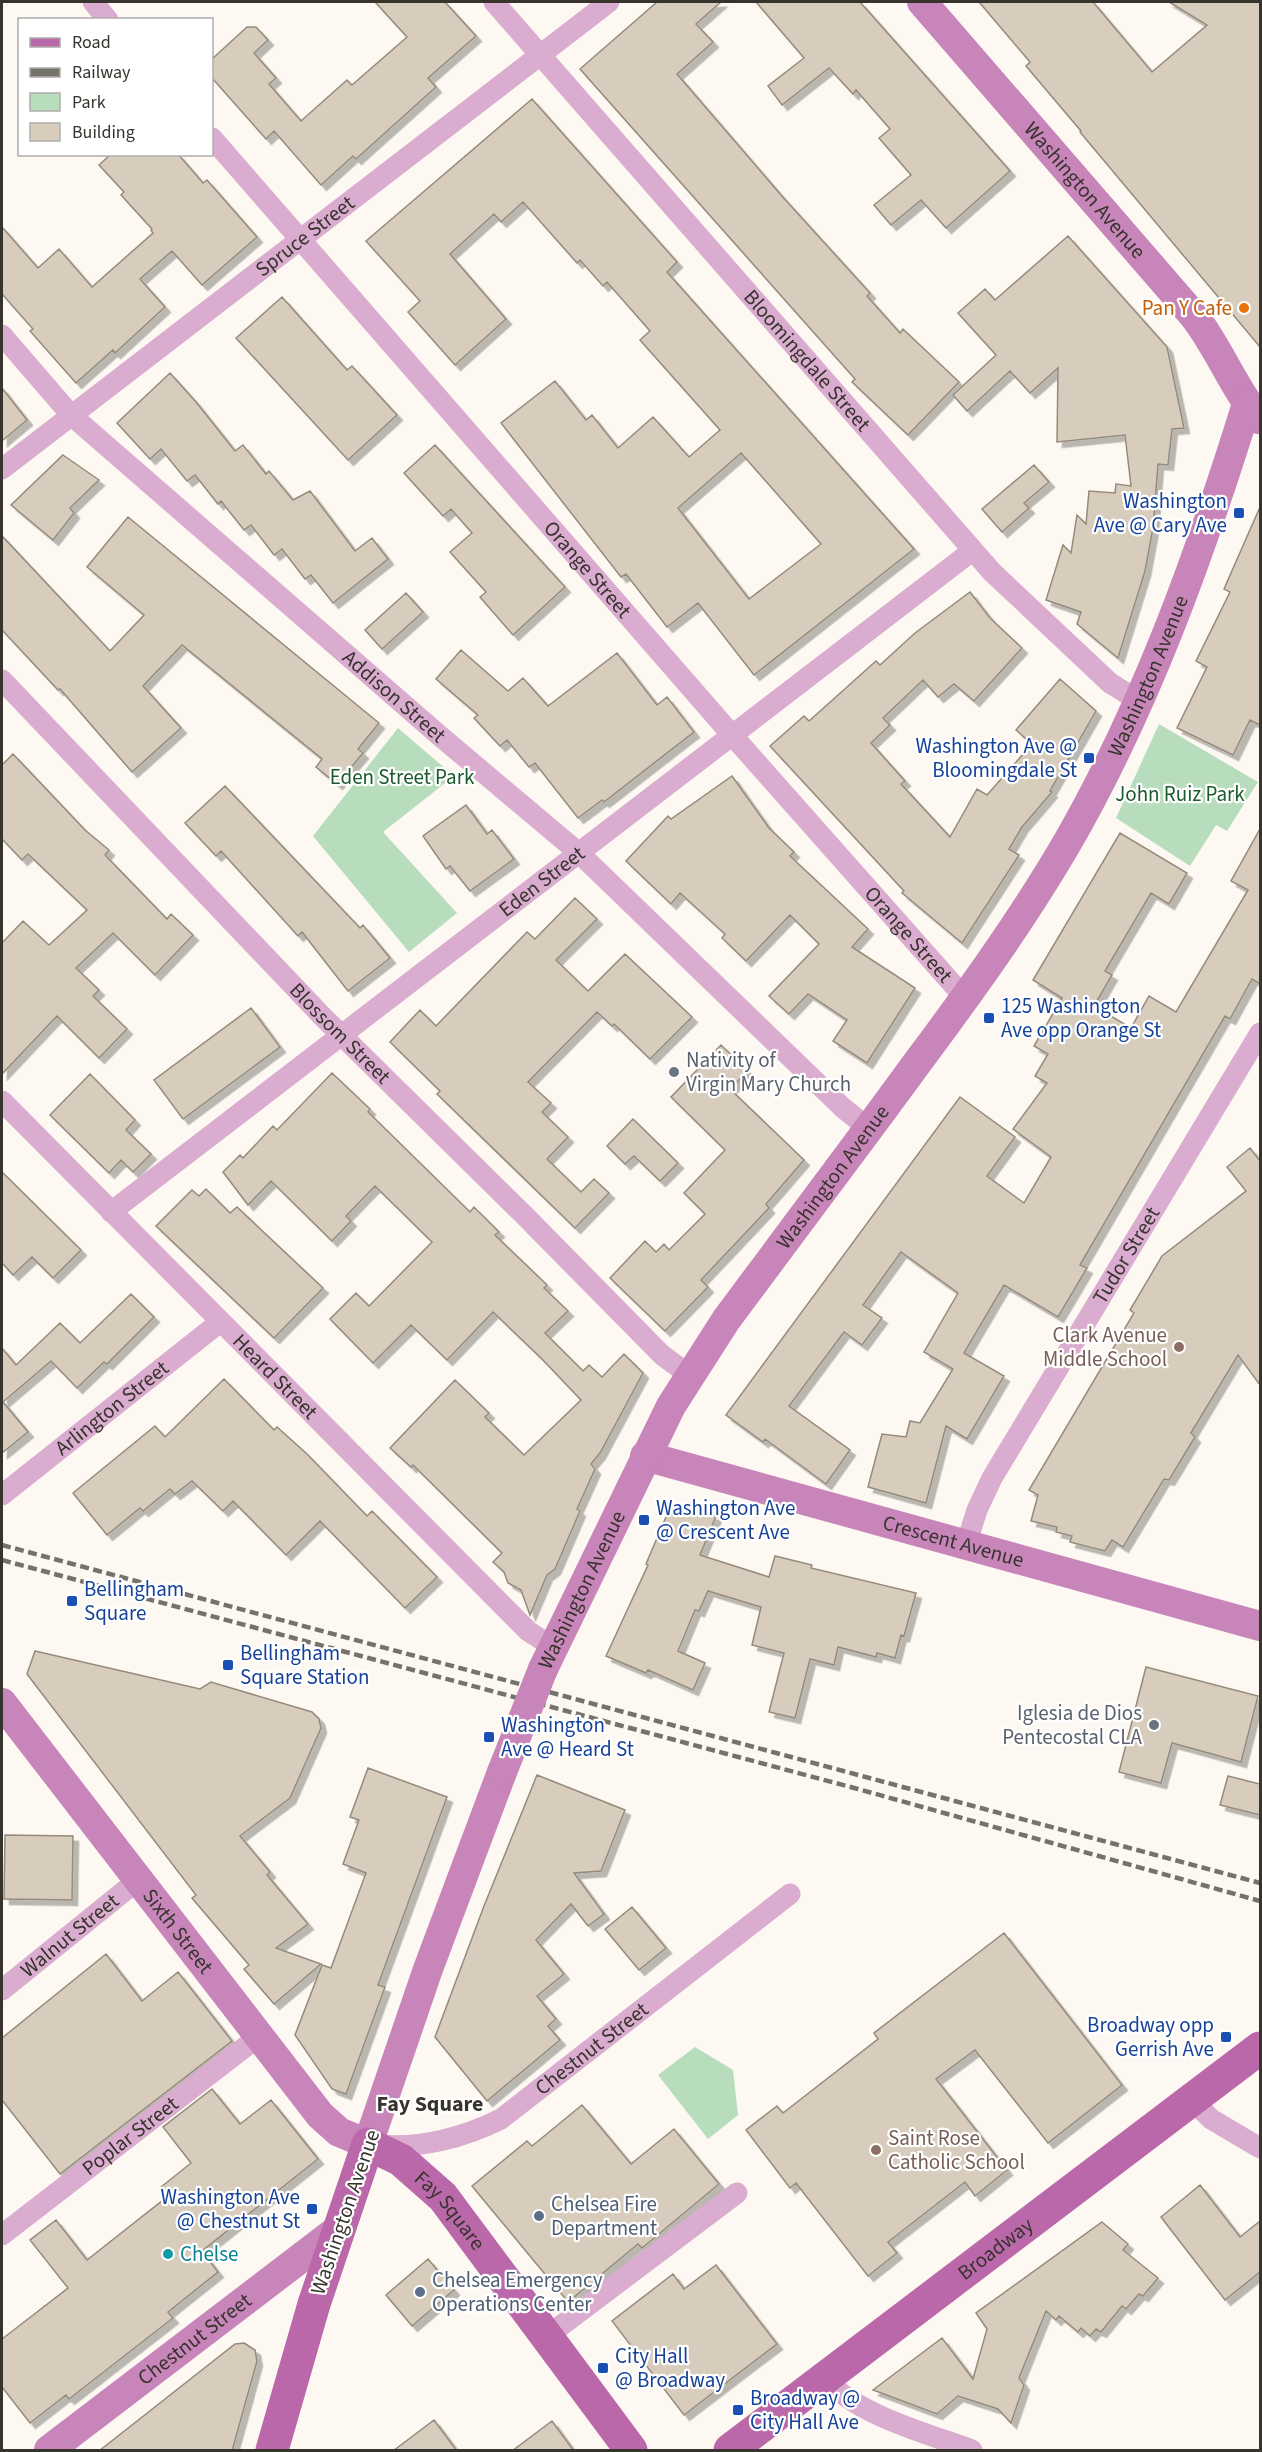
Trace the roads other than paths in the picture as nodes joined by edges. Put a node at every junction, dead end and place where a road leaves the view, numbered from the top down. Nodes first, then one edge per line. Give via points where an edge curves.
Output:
1 (93, 2) edge
2 (494, 2) edge
3 (609, 2) edge
4 (922, 2) edge
5 (106, 18) edge
6 (541, 54) junction
7 (213, 139) edge
8 (300, 239) junction
9 (2, 336) edge
10 (1257, 405) edge
11 (71, 416) junction
12 (2, 469) edge
13 (972, 551) junction
14 (2, 680) edge
15 (1138, 700) junction
16 (732, 735) junction
17 (579, 853) junction
18 (965, 998) junction
19 (1260, 1033) edge
20 (342, 1036) junction
21 (2, 1101) edge
22 (869, 1129) junction
23 (111, 1212) junction
24 (220, 1322) junction
25 (689, 1375) junction
26 (645, 1456) junction
27 (2, 1495) edge
28 (966, 1545) junction
29 (1260, 1626) edge
30 (548, 1658) junction
31 (2, 1703) edge
32 (138, 1880) junction
33 (790, 1893) dead end
34 (2, 1990) edge
35 (258, 2037) junction
36 (1260, 2048) edge
37 (1193, 2101) junction
38 (368, 2144) junction
39 (1260, 2148) edge
40 (737, 2193) dead end
41 (340, 2228) junction
42 (2, 2235) edge
43 (546, 2337) junction
44 (826, 2378) junction
45 (730, 2450) edge
46 (49, 2451) edge
47 (272, 2451) edge
48 (631, 2451) edge
49 (972, 2451) edge

1 - 5 street
2 - 6 street, Bloomingdale Street
3 - 6 street, Spruce Street
4 - 10 main road, Washington Avenue via 1194,316
6 - 8 street, Spruce Street
6 - 13 street, Bloomingdale Street
7 - 8 street, Orange Street
8 - 11 street, Spruce Street
8 - 16 street, Orange Street
9 - 11 street, Addison Street
10 - 15 main road, Washington Avenue
11 - 12 street, Spruce Street
11 - 17 street, Addison Street
13 - 15 street, Bloomingdale Street via 1110,683
13 - 16 street, Eden Street
14 - 20 street, Blossom Street
15 - 18 main road, Washington Avenue via 1068,842
16 - 17 street, Eden Street
16 - 18 street, Orange Street
17 - 20 street, Eden Street
17 - 22 street, Addison Street
18 - 22 main road, Washington Avenue
19 - 28 street, Tudor Street via 992,1478
20 - 23 street, Eden Street
20 - 25 street, Blossom Street via 662,1354
21 - 23 street, Heard Street
22 - 25 main road, Washington Avenue
23 - 24 street, Heard Street
24 - 27 street, Arlington Street
24 - 30 street, Heard Street via 528,1631
25 - 26 main road, Washington Avenue
26 - 28 main road, Crescent Avenue
26 - 30 main road, Washington Avenue
28 - 29 main road, Crescent Avenue
30 - 38 main road, Washington Avenue, bridge via 424,1979
31 - 32 main road, Sixth Street
32 - 34 street, Walnut Street
32 - 35 main road, Sixth Street
33 - 38 street, Chestnut Street via 501,2119 468,2133 426,2143
35 - 38 main road, Sixth Street via 328,2124
35 - 42 street, Poplar Street
36 - 37 main road, Broadway
37 - 39 street via 1211,2120
37 - 44 main road, Broadway
38 - 41 main road, Washington Avenue
38 - 43 main road, Fay Square via 401,2160 431,2185
40 - 43 street
41 - 46 main road, Chestnut Street
41 - 47 main road, Washington Avenue
43 - 48 main road, Fay Square
44 - 45 main road, Broadway
44 - 49 street via 855,2404

